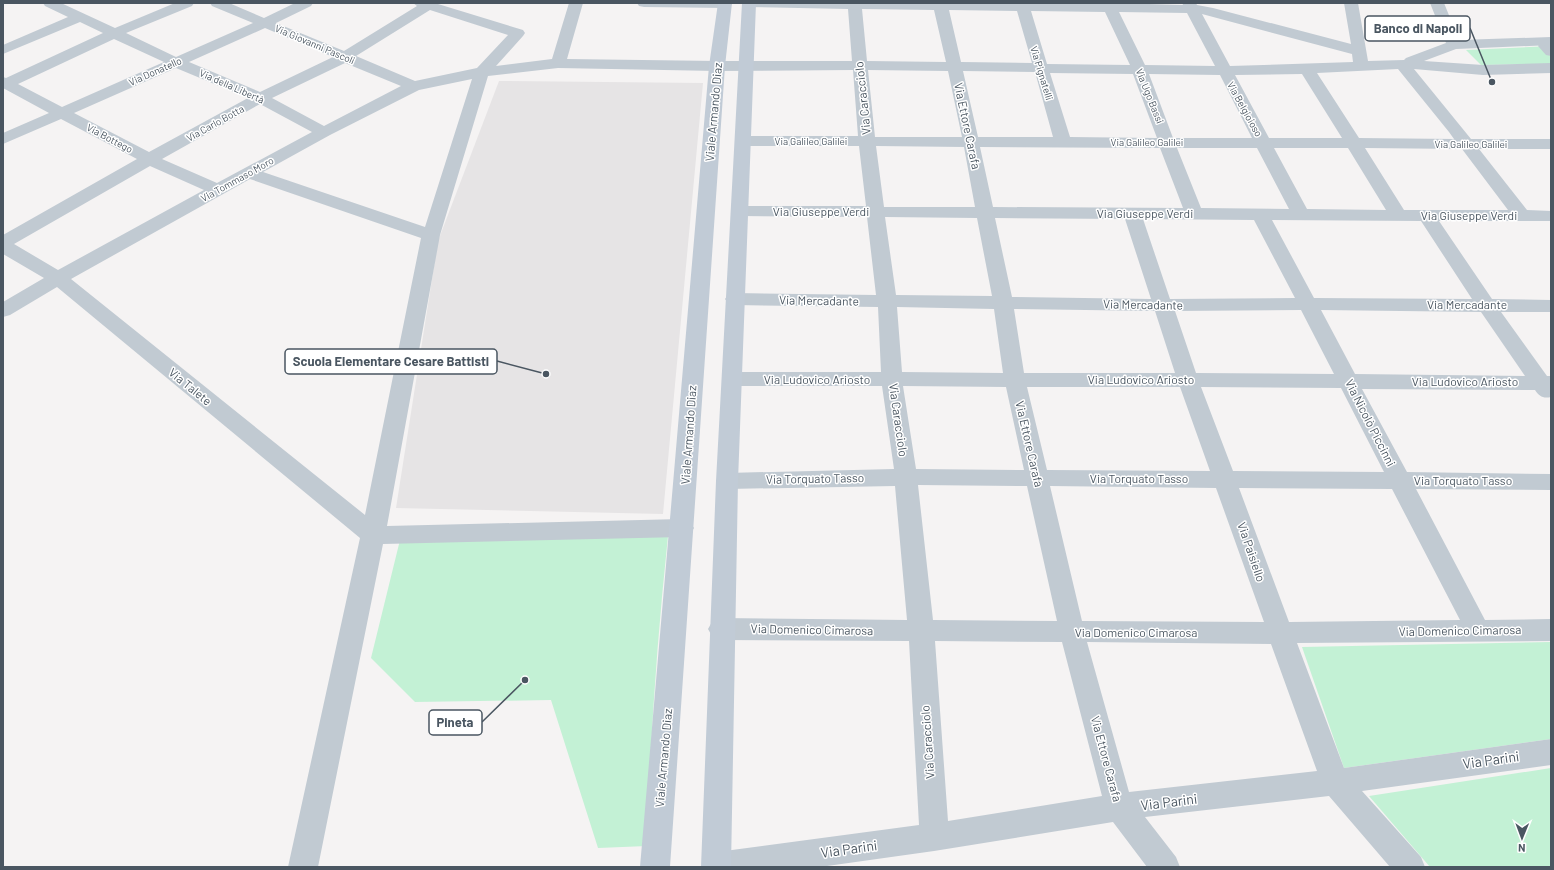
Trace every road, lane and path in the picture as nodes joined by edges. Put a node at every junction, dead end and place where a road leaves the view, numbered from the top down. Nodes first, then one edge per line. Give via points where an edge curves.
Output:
1 (50, 3) edge
2 (187, 3) edge
3 (217, 3) edge
4 (306, 3) edge
5 (576, 3) edge
6 (644, 3) edge
7 (724, 3) edge
8 (749, 3) edge
9 (1351, 3) edge
10 (1436, 3) edge
11 (427, 4) edge
12 (854, 4) edge
13 (940, 4) edge
14 (1023, 5) edge
15 (1109, 5) edge
16 (1190, 6) edge
17 (80, 17) junction
18 (265, 23) junction
19 (115, 33) junction
20 (1454, 45) junction
21 (1549, 47) edge
22 (3, 50) edge
23 (1359, 51) junction
24 (345, 57) junction
25 (175, 62) junction
26 (558, 63) junction
27 (1402, 64) junction
28 (859, 65) junction
29 (717, 66) junction
30 (746, 66) junction
31 (1362, 66) junction
32 (955, 67) junction
33 (1041, 69) junction
34 (1139, 69) junction
35 (1307, 69) junction
36 (1224, 71) junction
37 (1548, 71) edge
38 (482, 72) junction
39 (4, 83) edge
40 (414, 86) junction
41 (260, 98) junction
42 (61, 112) junction
43 (324, 132) junction
44 (3, 139) edge
45 (743, 141) junction
46 (868, 141) junction
47 (971, 141) junction
48 (1063, 142) junction
49 (1168, 143) junction
50 (1264, 143) junction
51 (1355, 144) junction
52 (1466, 144) junction
53 (1551, 144) edge
54 (149, 159) junction
55 (249, 173) junction
56 (218, 190) junction
57 (740, 211) junction
58 (876, 212) junction
59 (985, 213) junction
60 (1132, 214) junction
61 (1194, 214) junction
62 (1261, 215) junction
63 (1301, 215) junction
64 (1399, 216) junction
65 (1427, 216) junction
66 (1522, 216) junction
67 (1551, 216) edge
68 (431, 235) junction
69 (3, 245) edge
70 (58, 278) junction
71 (735, 300) junction
72 (887, 302) junction
73 (1003, 302) junction
74 (1309, 304) junction
75 (1164, 305) junction
76 (1486, 305) junction
77 (1551, 306) edge
78 (3, 311) edge
79 (732, 379) junction
80 (892, 380) junction
81 (1015, 380) junction
82 (1188, 380) junction
83 (1349, 381) junction
84 (1548, 387) edge
85 (906, 477) junction
86 (1037, 478) junction
87 (1226, 479) junction
88 (1399, 480) junction
89 (727, 481) junction
90 (1551, 482) edge
91 (682, 528) junction
92 (373, 535) junction
93 (721, 630) junction
94 (1551, 630) edge
95 (1478, 631) junction
96 (921, 632) junction
97 (1072, 633) junction
98 (1280, 633) junction
99 (1551, 752) edge
100 (1335, 782) junction
101 (1119, 808) junction
102 (934, 837) junction
103 (302, 867) edge
104 (655, 867) edge
105 (716, 867) edge
106 (1165, 867) edge
107 (1410, 867) edge

1 - 17 street, Via della Libertà
2 - 19 street
3 - 18 street, Via Giovanni Pascoli
4 - 18 street, Via Donatello
5 - 26 street
6 - 7 street
7 - 29 main road, Viale Armando Diaz
8 - 12 street
8 - 30 main road
9 - 23 street
10 - 20 street
11 - 24 street, Via Carlo Botta
11 - 38 street via 518,33
12 - 13 street
12 - 28 street, Via Caracciolo
13 - 14 street
13 - 32 street, Via Ettore Carafa
14 - 15 street
14 - 33 street, Via Pignatelli
15 - 16 street
15 - 34 street, Via Ugo Bassi
16 - 23 street
16 - 36 street, Via Belgioioso
17 - 19 street, Via della Libertà
17 - 22 street
18 - 24 street, Via Giovanni Pascoli
18 - 25 street, Via Donatello
19 - 25 street, Via della Libertà
19 - 39 street
20 - 21 street
20 - 27 street
23 - 31 street
24 - 40 street, Via Giovanni Pascoli
24 - 41 street, Via Carlo Botta
25 - 41 street, Via della Libertà
25 - 42 street, Via Donatello
26 - 29 street, Via Tommaso Moro
26 - 38 street, Via Tommaso Moro
27 - 31 street, Via Tommaso Moro
27 - 37 street via 1483,70
27 - 52 street
28 - 30 street, Via Tommaso Moro
28 - 32 street, Via Tommaso Moro
28 - 46 street, Via Caracciolo
29 - 30 street, Via Tommaso Moro
29 - 91 main road, Viale Armando Diaz
30 - 45 main road
31 - 35 street, Via Tommaso Moro
32 - 33 street, Via Tommaso Moro
32 - 47 street, Via Ettore Carafa
33 - 34 street, Via Tommaso Moro
33 - 48 street, Via Pignatelli
34 - 36 street, Via Tommaso Moro
34 - 49 street, Via Ugo Bassi
35 - 36 street, Via Tommaso Moro
35 - 51 street
36 - 50 street, Via Belgioioso
38 - 40 street, Via Tommaso Moro
38 - 68 street
39 - 42 street, Via Bottego
40 - 43 street, Via Tommaso Moro
41 - 43 street, Via della Libertà
41 - 54 street, Via Carlo Botta
42 - 44 street, Via Donatello
42 - 54 street, Via Bottego
43 - 55 street, Via Tommaso Moro
45 - 46 street, Via Galileo Galilei
45 - 57 main road
46 - 47 street, Via Galileo Galilei
46 - 58 street, Via Caracciolo
47 - 48 street, Via Galileo Galilei
47 - 59 street, Via Ettore Carafa
48 - 49 street, Via Galileo Galilei
49 - 50 street, Via Galileo Galilei
49 - 61 street, Via Ugo Bassi
50 - 51 street, Via Galileo Galilei
50 - 63 street, Via Belgioioso
51 - 52 street, Via Galileo Galilei
51 - 64 street
52 - 53 street, Via Galileo Galilei
52 - 66 street
54 - 56 street, Via Bottego
54 - 69 street, Via Carlo Botta
55 - 56 street, Via Tommaso Moro
55 - 68 street
56 - 70 street, Via Tommaso Moro
57 - 58 street, Via Giuseppe Verdi
57 - 71 main road
58 - 59 street, Via Giuseppe Verdi
58 - 72 street, Via Caracciolo
59 - 60 street, Via Giuseppe Verdi
59 - 73 street, Via Ettore Carafa
60 - 61 street, Via Giuseppe Verdi
60 - 75 street, Via Paisiello
61 - 62 street, Via Giuseppe Verdi
62 - 63 street, Via Giuseppe Verdi
62 - 74 street, Via Nicolò Piccinni
63 - 64 street, Via Giuseppe Verdi
64 - 65 street, Via Giuseppe Verdi
65 - 66 street, Via Giuseppe Verdi
65 - 76 street
66 - 67 street, Via Giuseppe Verdi
68 - 92 street
69 - 70 street, Via Talete
70 - 78 street, Via Tommaso Moro
70 - 92 street, Via Talete
71 - 72 street, Via Mercadante
71 - 79 main road
72 - 73 street, Via Mercadante
72 - 80 street, Via Caracciolo
73 - 75 street, Via Mercadante
73 - 81 street, Via Ettore Carafa
74 - 75 street, Via Mercadante
74 - 76 street, Via Mercadante
74 - 83 street, Via Nicolò Piccinni
75 - 82 street, Via Paisiello
76 - 77 street, Via Mercadante
76 - 84 street
79 - 80 street, Via Ludovico Ariosto
79 - 89 main road
80 - 81 street, Via Ludovico Ariosto
80 - 85 street, Via Caracciolo
81 - 82 street, Via Ludovico Ariosto
81 - 86 street, Via Ettore Carafa
82 - 83 street, Via Ludovico Ariosto
82 - 87 street, Via Paisiello
83 - 84 street, Via Ludovico Ariosto
83 - 88 street, Via Nicolò Piccinni
85 - 86 street, Via Torquato Tasso
85 - 89 street, Via Torquato Tasso
85 - 96 street, Via Caracciolo
86 - 87 street, Via Torquato Tasso
86 - 97 street, Via Ettore Carafa
87 - 88 street, Via Torquato Tasso
87 - 98 street, Via Paisiello
88 - 90 street, Via Torquato Tasso
88 - 95 street, Via Nicolò Piccinni
89 - 93 main road
91 - 92 street
91 - 104 main road, Viale Armando Diaz
92 - 103 street
93 - 96 street, Via Domenico Cimarosa
93 - 105 main road
94 - 95 street, Via Domenico Cimarosa
95 - 98 street, Via Domenico Cimarosa
96 - 97 street, Via Domenico Cimarosa
96 - 102 street, Via Caracciolo
97 - 98 street, Via Domenico Cimarosa
97 - 101 street, Via Ettore Carafa
98 - 100 street, Via Paisiello
99 - 100 street, Via Parini
100 - 101 street, Via Parini
100 - 107 street, Via Paisiello
101 - 102 street, Via Parini
101 - 106 street, Via Ettore Carafa
102 - 105 street, Via Parini

